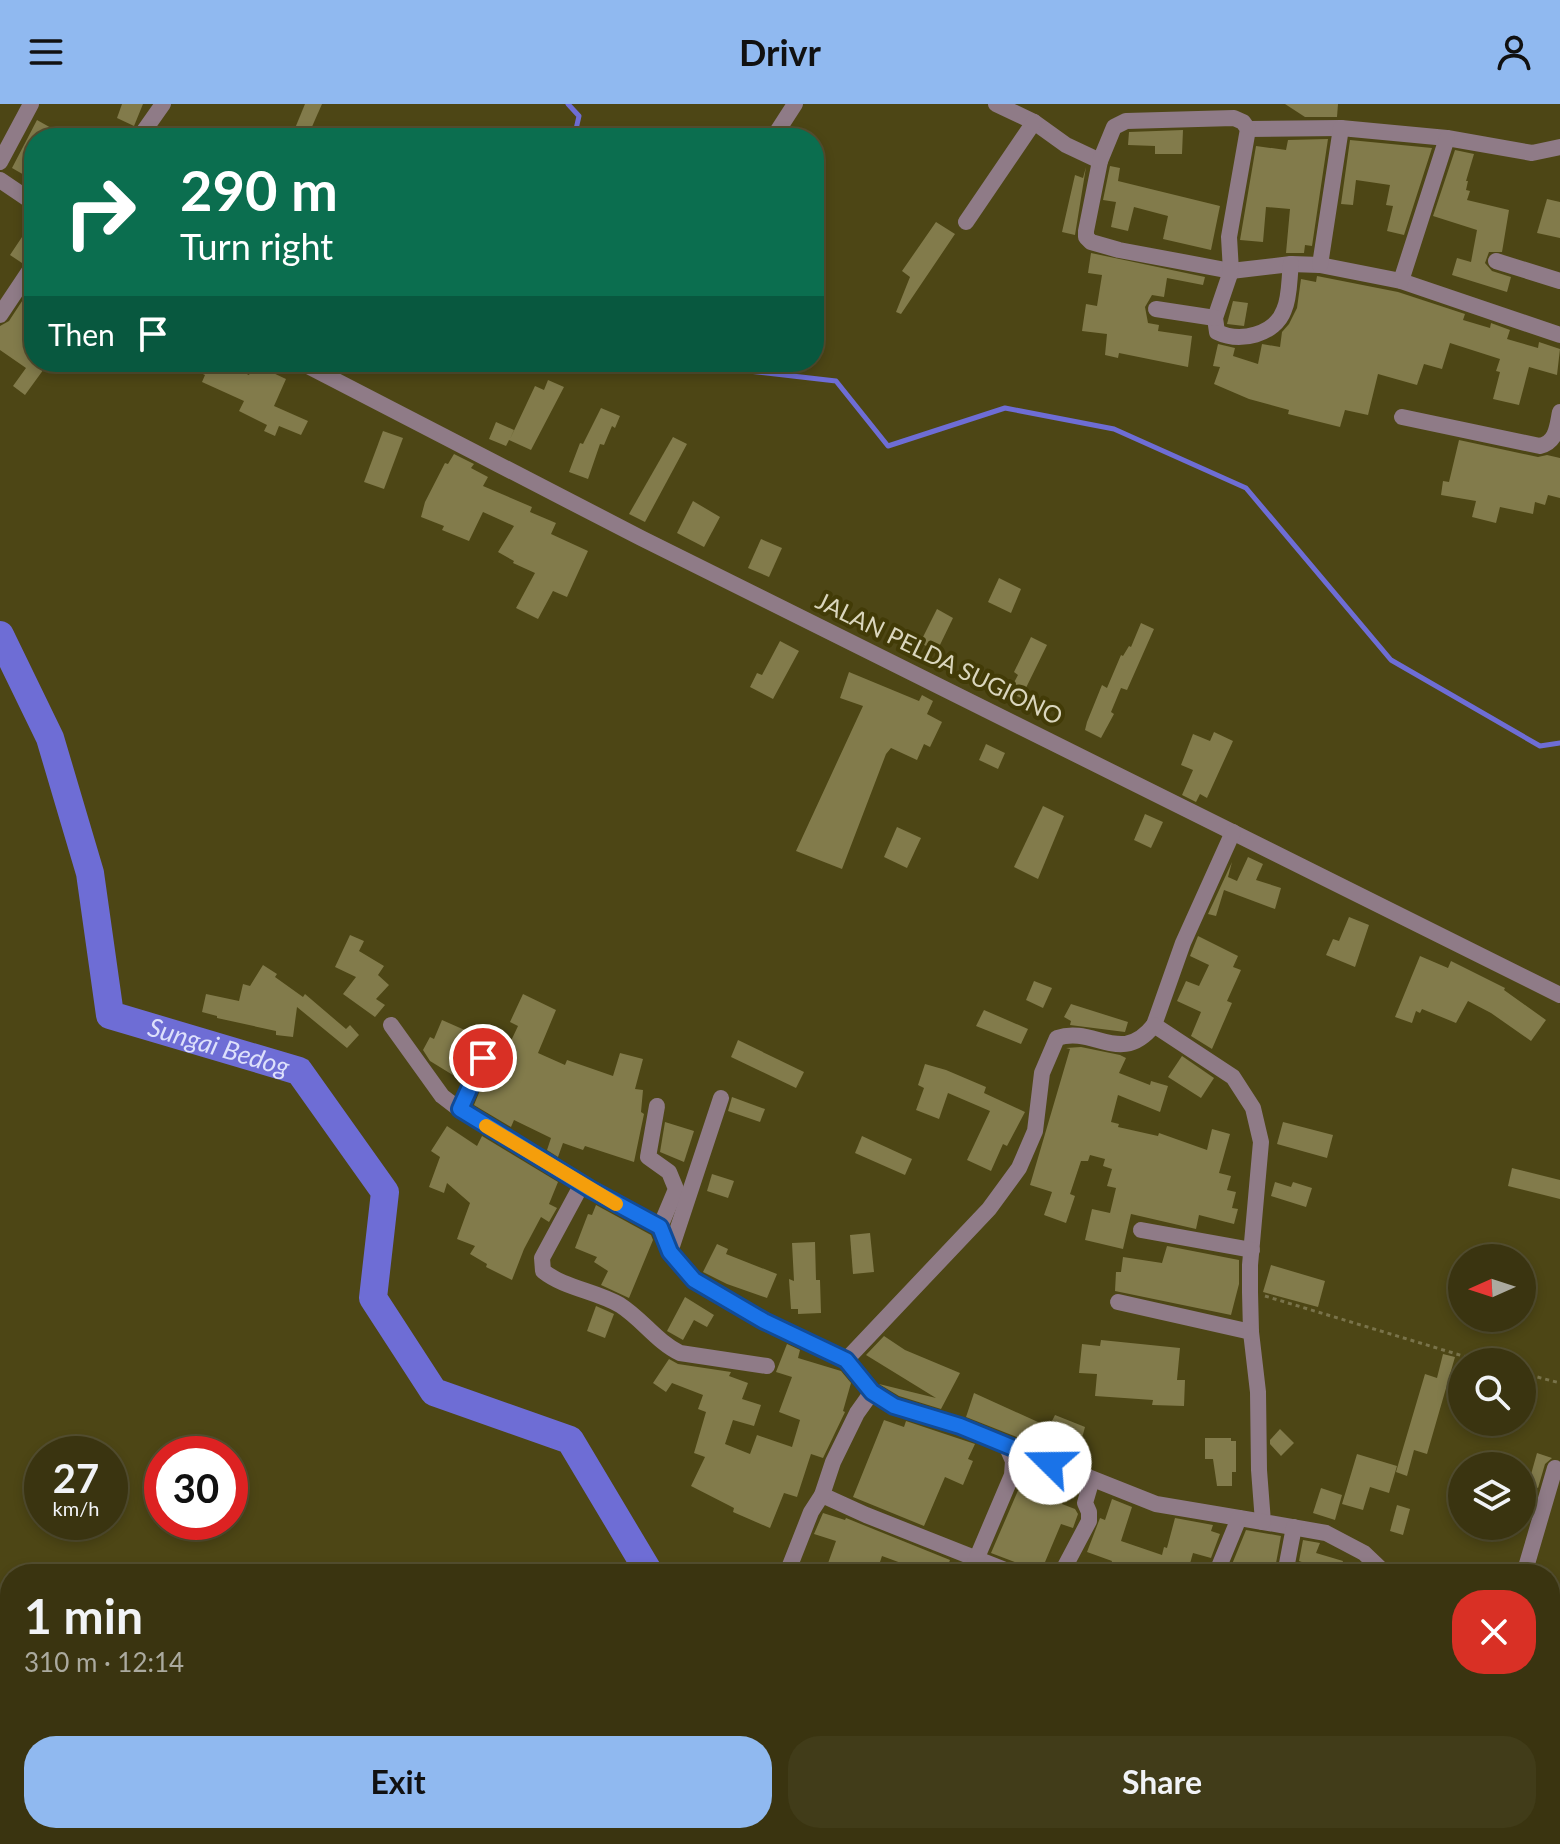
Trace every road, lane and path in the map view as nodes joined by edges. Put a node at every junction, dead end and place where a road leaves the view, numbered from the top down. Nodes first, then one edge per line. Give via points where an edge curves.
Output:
1 (31, 104) edge
2 (163, 104) edge
3 (795, 104) edge
4 (996, 104) edge
5 (1238, 111) edge
6 (1034, 122) junction
7 (146, 128) edge
8 (779, 128) edge
9 (1341, 128) junction
10 (1248, 129) junction
11 (1447, 138) junction
12 (1560, 147) edge
13 (1100, 161) junction
14 (0, 162) edge
15 (0, 180) edge
16 (24, 196) edge
17 (966, 222) dead end
18 (1496, 261) dead end
19 (1291, 264) junction
20 (1320, 265) junction
21 (1231, 271) junction
22 (24, 279) edge
23 (1401, 281) junction
24 (1560, 281) edge
25 (1156, 309) dead end
26 (0, 315) edge
27 (1215, 318) junction
28 (1560, 335) edge
29 (319, 372) edge
30 (1560, 412) edge
31 (1402, 417) dead end
32 (1233, 832) junction
33 (1560, 995) edge
34 (391, 1025) dead end
35 (1154, 1025) junction
36 (483, 1058) dead end
37 (721, 1098) dead end
38 (657, 1106) dead end
39 (460, 1109) junction
40 (582, 1184) junction
41 (660, 1227) junction
42 (1141, 1230) dead end
43 (1252, 1250) junction
44 (670, 1252) junction
45 (1250, 1292) junction
46 (1118, 1302) dead end
47 (1251, 1332) junction
48 (1448, 1351) edge
49 (846, 1360) junction
50 (767, 1366) dead end
51 (1536, 1377) edge
52 (1560, 1383) edge
53 (872, 1392) junction
54 (1006, 1445) junction
55 (1555, 1468) dead end
56 (1092, 1479) junction
57 (822, 1495) junction
58 (1239, 1518) junction
59 (1263, 1522) junction
60 (1294, 1527) junction
61 (791, 1564) edge
62 (970, 1564) edge
63 (975, 1564) edge
64 (1066, 1564) edge
65 (1220, 1564) edge
66 (1287, 1564) edge
67 (1376, 1564) edge
68 (1527, 1564) edge

1 - 14 street
2 - 7 street
3 - 8 street
4 - 6 street
5 - 10 street
5 - 13 street via 1126,121 1114,127
6 - 13 street
6 - 17 street
9 - 10 street
9 - 11 street
9 - 20 street
10 - 21 street via 1229,237
11 - 12 street via 1532,153
11 - 23 street
13 - 21 street via 1086,231 1091,242
15 - 16 street
18 - 24 street
19 - 20 street
19 - 21 street
19 - 27 street via 1285,309 1276,324 1254,336 1224,335 1217,332
20 - 23 street
21 - 27 street
22 - 26 street
23 - 28 street
25 - 27 street
29 - 32 street, JALAN PELDA SUGIONO
30 - 31 street via 1554,438 1540,446
32 - 33 street, JALAN PELDA SUGIONO
32 - 35 street via 1183,943
34 - 39 street via 442,1096
35 - 43 street via 1233,1077 1253,1108 1261,1142
35 - 49 street via 1134,1044 1069,1034 1057,1038 1042,1073 1035,1131 1019,1168 989,1209
36 - 39 street
37 - 44 street
38 - 41 street via 648,1157 669,1172 676,1189
39 - 40 street
40 - 41 street
40 - 50 street via 542,1258 543,1271 617,1303 680,1353
41 - 44 street
42 - 43 street
43 - 45 street
44 - 49 street via 694,1280
45 - 47 street
45 - 48 path
46 - 47 street
47 - 59 street
49 - 53 street
51 - 52 path
53 - 54 street via 894,1406
53 - 57 street via 833,1462
54 - 56 street
54 - 63 street via 1012,1475
55 - 68 street
56 - 58 street via 1156,1504
56 - 64 street via 1085,1503 1089,1521
57 - 61 street
57 - 62 street
58 - 59 street
58 - 65 street
59 - 60 street
60 - 66 street
60 - 67 street via 1326,1533

